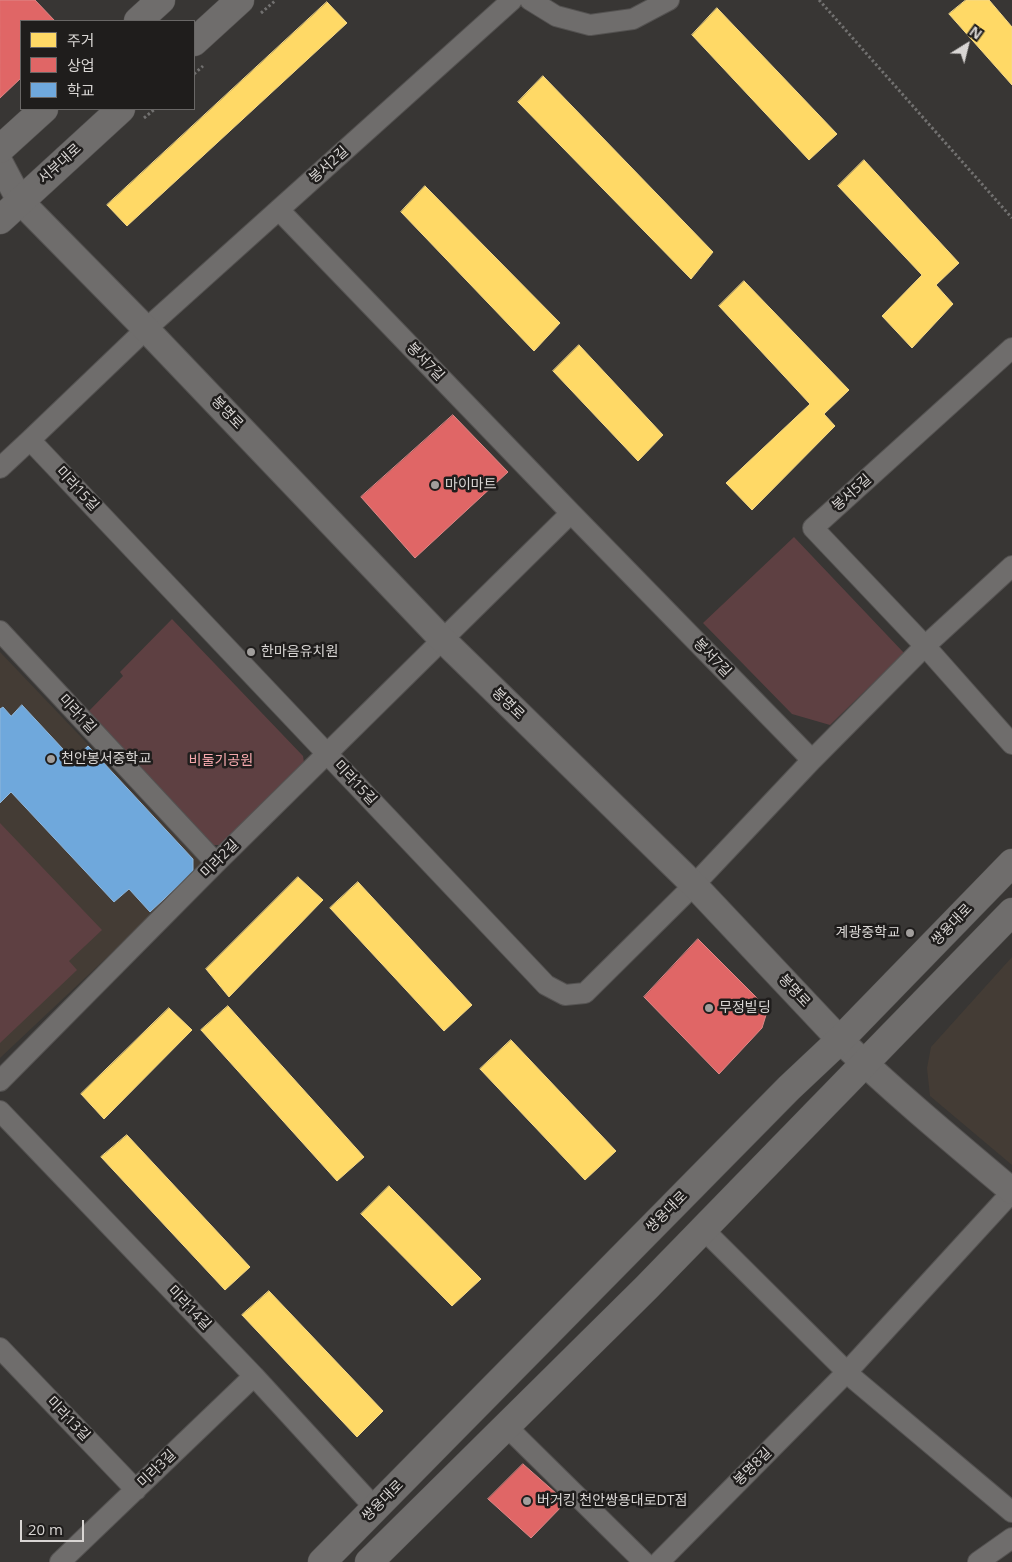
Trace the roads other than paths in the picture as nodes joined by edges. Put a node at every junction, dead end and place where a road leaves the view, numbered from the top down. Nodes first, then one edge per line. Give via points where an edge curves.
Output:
1 (161, 0) edge
2 (240, 0) edge
3 (512, 0) edge
4 (530, 0) edge
5 (669, 0) edge
6 (139, 20) edge
7 (195, 41) edge
8 (43, 110) edge
9 (120, 110) edge
10 (0, 149) edge
11 (0, 163) edge
12 (20, 200) junction
13 (279, 210) junction
14 (0, 220) edge
15 (146, 329) junction
16 (1012, 348) edge
17 (30, 440) junction
18 (0, 468) edge
19 (571, 513) junction
20 (1012, 566) edge
21 (0, 631) edge
22 (442, 639) junction
23 (925, 646) junction
24 (1012, 744) edge
25 (327, 753) junction
26 (812, 760) junction
27 (216, 863) junction
28 (1012, 863) edge
29 (694, 885) junction
30 (1012, 912) edge
31 (840, 1040) junction
32 (864, 1064) junction
33 (0, 1081) edge
34 (0, 1111) edge
35 (1012, 1192) edge
36 (703, 1229) junction
37 (0, 1348) edge
38 (847, 1372) junction
39 (254, 1376) junction
40 (506, 1426) junction
41 (136, 1490) junction
42 (375, 1508) junction
43 (1012, 1512) edge
44 (1012, 1538) edge
45 (60, 1562) edge
46 (322, 1562) edge
47 (369, 1562) edge
48 (644, 1562) edge
49 (659, 1562) edge
50 (978, 1562) edge

1 - 6 main road
2 - 7 main road
3 - 13 street, 봉서2길
4 - 5 street via 556,16 590,25 633,19
8 - 10 main road
9 - 12 main road, 서부대로
11 - 12 street, 봉명로
12 - 14 main road, 서부대로
12 - 15 street, 봉명로
13 - 15 street, 봉서2길
13 - 19 street, 봉서7길
15 - 17 street
15 - 22 street, 봉명로
16 - 23 street, 봉서5길 via 813,528
17 - 18 street
17 - 25 street, 미라15길
19 - 22 street
19 - 26 street, 봉서7길
20 - 23 street
21 - 27 street, 미라1길
22 - 25 street, 미라2길
22 - 29 street, 봉명로
23 - 24 street, 봉서5길
23 - 26 street
25 - 27 street, 미라2길
25 - 29 street, 미라15길 via 546,984 565,995 585,993
26 - 29 street
27 - 33 street, 미라2길
28 - 31 main road, 쌍용대로
29 - 31 street, 봉명로
30 - 32 main road
31 - 32 street, 봉명로
31 - 42 main road, 쌍용대로
32 - 35 street, 봉명로
32 - 36 main road
34 - 39 street, 미라14길
35 - 38 street, 봉명8길
36 - 38 street
36 - 40 main road
37 - 41 street, 미라13길
38 - 43 street
38 - 49 street, 봉명8길
39 - 41 street, 미라3길
39 - 42 street, 미라14길
40 - 47 main road
40 - 48 street
41 - 45 street, 미라3길
42 - 46 main road, 쌍용대로
44 - 50 street

